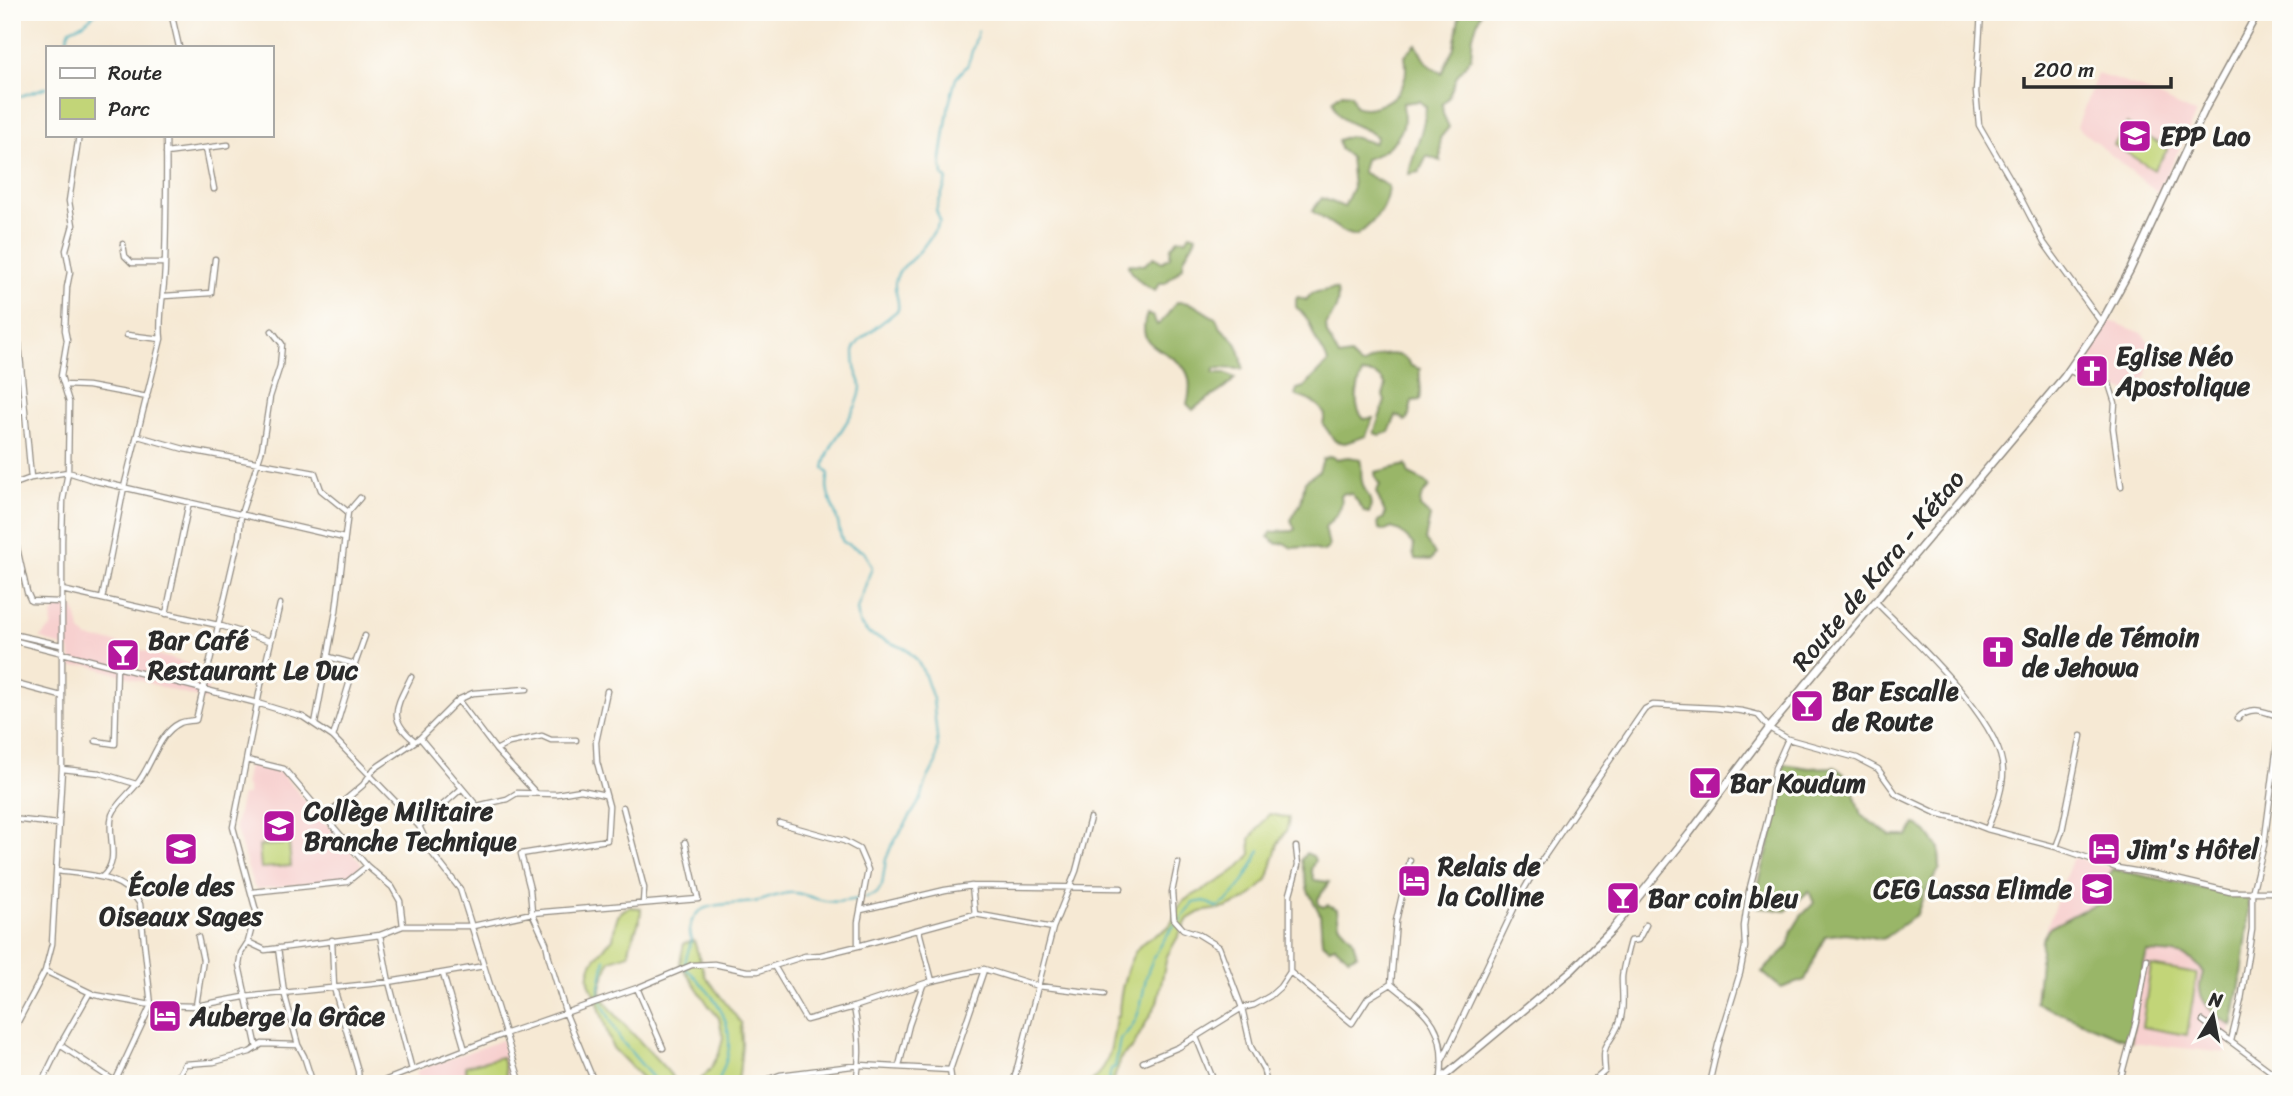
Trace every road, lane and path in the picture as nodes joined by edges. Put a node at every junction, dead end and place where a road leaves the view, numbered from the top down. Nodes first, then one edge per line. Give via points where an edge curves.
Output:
1 (1981, 12) edge
2 (2258, 12) edge
3 (170, 13) edge
4 (179, 46) edge
5 (79, 136) edge
6 (166, 136) edge
7 (228, 145) dead end
8 (206, 148) junction
9 (166, 153) junction
10 (214, 188) dead end
11 (123, 244) dead end
12 (215, 259) dead end
13 (165, 263) junction
14 (163, 296) junction
15 (13, 318) edge
16 (2101, 323) junction
17 (272, 331) dead end
18 (127, 335) dead end
19 (161, 340) junction
20 (2068, 370) junction
21 (64, 385) junction
22 (147, 397) junction
23 (25, 410) junction
24 (12, 413) edge
25 (138, 436) junction
26 (256, 463) junction
27 (68, 472) junction
28 (32, 478) junction
29 (12, 485) edge
30 (2121, 486) dead end
31 (124, 488) junction
32 (360, 498) dead end
33 (189, 502) junction
34 (348, 512) junction
35 (241, 514) junction
36 (12, 526) edge
37 (344, 538) junction
38 (62, 590) junction
39 (102, 599) junction
40 (1875, 601) junction
41 (61, 602) junction
42 (280, 604) dead end
43 (166, 614) junction
44 (218, 625) junction
45 (12, 634) edge
46 (365, 636) dead end
47 (12, 640) edge
48 (270, 641) junction
49 (61, 645) junction
50 (60, 652) junction
51 (329, 657) junction
52 (355, 664) junction
53 (117, 667) junction
54 (411, 677) dead end
55 (12, 683) edge
56 (205, 688) junction
57 (527, 689) dead end
58 (607, 691) dead end
59 (61, 696) junction
60 (458, 700) junction
61 (257, 702) junction
62 (2280, 716) edge
63 (2238, 718) dead end
64 (315, 724) junction
65 (1769, 728) junction
66 (2081, 736) dead end
67 (333, 737) junction
68 (1788, 738) junction
69 (418, 740) junction
70 (576, 740) dead end
71 (96, 741) dead end
72 (496, 750) junction
73 (247, 760) junction
74 (62, 769) junction
75 (369, 775) junction
76 (136, 785) junction
77 (461, 789) junction
78 (537, 793) junction
79 (606, 795) junction
80 (623, 807) dead end
81 (325, 817) junction
82 (12, 818) edge
83 (1090, 818) dead end
84 (779, 823) dead end
85 (58, 824) junction
86 (419, 826) junction
87 (1987, 829) junction
88 (685, 842) dead end
89 (1296, 847) dead end
90 (2056, 847) junction
91 (1410, 860) dead end
92 (1178, 863) dead end
93 (367, 866) junction
94 (57, 871) junction
95 (102, 877) junction
96 (972, 886) junction
97 (1069, 887) junction
98 (1121, 888) dead end
99 (252, 892) junction
100 (2281, 892) edge
101 (2252, 893) junction
102 (643, 903) junction
103 (861, 910) junction
104 (532, 913) junction
105 (975, 914) junction
106 (1646, 925) dead end
107 (403, 926) junction
108 (473, 926) junction
109 (1053, 928) junction
110 (919, 930) junction
111 (380, 935) junction
112 (198, 937) dead end
113 (332, 940) junction
114 (248, 942) junction
115 (859, 946) junction
116 (278, 948) junction
117 (2147, 958) dead end
118 (774, 966) junction
119 (484, 967) junction
120 (984, 969) junction
121 (45, 971) junction
122 (1290, 972) junction
123 (443, 974) junction
124 (932, 981) junction
125 (389, 982) junction
126 (1391, 984) junction
127 (923, 985) junction
128 (1038, 986) junction
129 (334, 988) junction
130 (637, 988) junction
131 (284, 992) junction
132 (89, 993) junction
133 (1104, 994) dead end
134 (244, 997) junction
135 (150, 1005) junction
136 (196, 1006) junction
137 (855, 1007) junction
138 (1242, 1008) junction
139 (566, 1014) junction
140 (2203, 1021) dead end
141 (14, 1026) edge
142 (12, 1033) edge
143 (507, 1033) junction
144 (1196, 1037) junction
145 (2231, 1041) junction
146 (60, 1045) junction
147 (298, 1045) junction
148 (257, 1048) junction
149 (663, 1048) dead end
150 (465, 1050) junction
151 (1443, 1059) junction
152 (1143, 1062) dead end
153 (860, 1065) junction
154 (899, 1066) junction
155 (412, 1070) junction
156 (950, 1070) junction
157 (12, 1074) edge
158 (635, 1078) dead end
159 (2281, 1079) edge
160 (1438, 1081) edge
161 (1214, 1082) edge
162 (116, 1083) edge
163 (32, 1084) edge
164 (41, 1084) edge
165 (174, 1084) edge
166 (313, 1084) edge
167 (359, 1084) edge
168 (376, 1084) edge
169 (522, 1084) edge
170 (595, 1084) edge
171 (639, 1084) edge
172 (755, 1084) edge
173 (856, 1084) edge
174 (952, 1084) edge
175 (1013, 1084) edge
176 (1208, 1084) edge
177 (1267, 1084) edge
178 (1590, 1084) edge
179 (1709, 1084) edge
180 (2119, 1084) edge

1 - 16 street via 1976,92 1979,125 2044,243
2 - 16 main road, Route de Kara - Kétao
3 - 4 street
5 - 21 street via 69,201 73,225 66,250 71,272 61,376
6 - 9 street
7 - 8 street
8 - 9 street
8 - 10 street
9 - 13 street
11 - 13 street via 132,263
12 - 14 street via 211,293
13 - 14 street
14 - 19 street
15 - 23 street
16 - 20 main road, Route de Kara - Kétao
17 - 26 street via 282,344 281,366
18 - 19 street
19 - 22 street
20 - 30 street via 2109,384 2115,403 2113,428
20 - 40 main road, Route de Kara - Kétao
21 - 22 street
21 - 27 street via 69,402
22 - 25 street
23 - 24 street
23 - 28 street
25 - 26 street
25 - 31 street
26 - 34 street via 315,473 321,490
26 - 35 street
27 - 28 street
27 - 31 street
27 - 38 street via 63,499
28 - 29 street
31 - 33 street
31 - 39 street
32 - 34 street
33 - 35 street
33 - 43 street
34 - 37 street
35 - 37 street
35 - 44 street
36 - 41 street via 31,601
37 - 51 street
38 - 39 street
38 - 41 street
39 - 43 street
40 - 65 main road, Route de Kara - Kétao
40 - 87 street via 1959,686 1987,727 2003,774
41 - 49 street
42 - 48 street
43 - 44 street
44 - 48 street
44 - 56 street
45 - 49 street
46 - 52 street
47 - 50 street
48 - 61 street
49 - 50 street
50 - 53 street
50 - 59 street
51 - 52 street
51 - 64 street
52 - 67 street
53 - 56 street
53 - 71 street via 115,744
54 - 69 street via 398,703 397,720 401,730
55 - 59 street
56 - 61 street
56 - 76 street via 196,720 180,723 162,739
57 - 60 street via 473,693
58 - 79 street via 597,735 597,762
59 - 74 street
60 - 69 street
60 - 72 street
61 - 64 street
61 - 73 street
62 - 63 street via 2251,710
62 - 101 street via 2264,845
64 - 67 street
65 - 68 street
65 - 151 street via 1758,715 1741,711 1663,705 1645,709 1535,870
65 - 160 main road, Route de Kara - Kétao via 1595,948
66 - 90 street
67 - 75 street
68 - 87 street via 1857,758 1878,769 1896,794
68 - 179 street via 1775,768 1766,828 1749,891 1740,973
69 - 75 street
69 - 77 street
70 - 72 street via 542,736
72 - 78 street
73 - 81 street via 284,769
73 - 99 street via 233,827
74 - 76 street via 100,773
74 - 85 street
75 - 81 street
75 - 86 street
76 - 95 street via 113,811 114,858
77 - 78 street via 477,806 517,793
77 - 86 street
78 - 79 street via 581,790
79 - 104 street via 607,841 522,854
80 - 102 street via 644,888
81 - 93 street
82 - 85 street
83 - 97 street
84 - 103 street via 859,849 868,870
85 - 94 street
86 - 108 street via 432,853 460,889
87 - 90 street
88 - 102 street via 698,899
89 - 122 street via 1290,894
90 - 101 street via 2117,868
91 - 126 street via 1396,921
92 - 138 street via 1172,892 1174,919 1183,929 1219,947
93 - 99 street via 347,881
93 - 107 street via 392,887 400,901
94 - 95 street
94 - 121 street via 52,944
95 - 135 street via 133,892 140,904
96 - 97 street
96 - 103 street
96 - 105 street
97 - 98 street
97 - 109 street
99 - 114 street via 256,911
100 - 101 street
101 - 145 street via 2252,929
102 - 104 street
103 - 115 street
104 - 108 street
104 - 139 street via 546,943
105 - 109 street
105 - 110 street
106 - 178 street via 1638,940 1630,941 1626,953 1623,1008 1619,1026 1604,1049 1605,1071
107 - 108 street
107 - 111 street
108 - 119 street
109 - 128 street
110 - 115 street
110 - 124 street
111 - 113 street
111 - 125 street
112 - 136 street via 203,960
113 - 116 street
113 - 129 street
114 - 116 street via 265,950
114 - 134 street via 239,965
115 - 118 street
116 - 131 street
117 - 180 street
118 - 130 street via 747,971 692,965
118 - 137 street via 806,1020
119 - 123 street
119 - 143 street
120 - 124 street
120 - 128 street
120 - 156 street
121 - 132 street
121 - 141 street
122 - 126 street via 1352,1023 1368,998
122 - 138 street via 1270,996
123 - 125 street
123 - 150 street
124 - 127 street
125 - 129 street
125 - 155 street
126 - 151 street via 1430,1020 1440,1035
127 - 137 street
127 - 154 street
128 - 133 street
128 - 175 street
129 - 131 street
129 - 167 street
130 - 139 street
130 - 149 street
131 - 134 street
131 - 147 street
132 - 135 street
132 - 146 street
134 - 136 street
134 - 148 street
135 - 136 street
135 - 162 street
137 - 153 street
138 - 144 street
138 - 177 street via 1251,1047
139 - 143 street
139 - 170 street
140 - 145 street
141 - 142 street
143 - 150 street
143 - 169 street
144 - 152 street
144 - 161 street
145 - 159 street
146 - 162 street
146 - 164 street
147 - 148 street via 262,1044
147 - 166 street
148 - 165 street via 214,1062 185,1064
150 - 155 street
151 - 160 street
153 - 154 street
153 - 172 street via 780,1075
153 - 173 street
154 - 156 street
155 - 168 street
156 - 174 street
157 - 163 street
158 - 171 street
161 - 176 street

